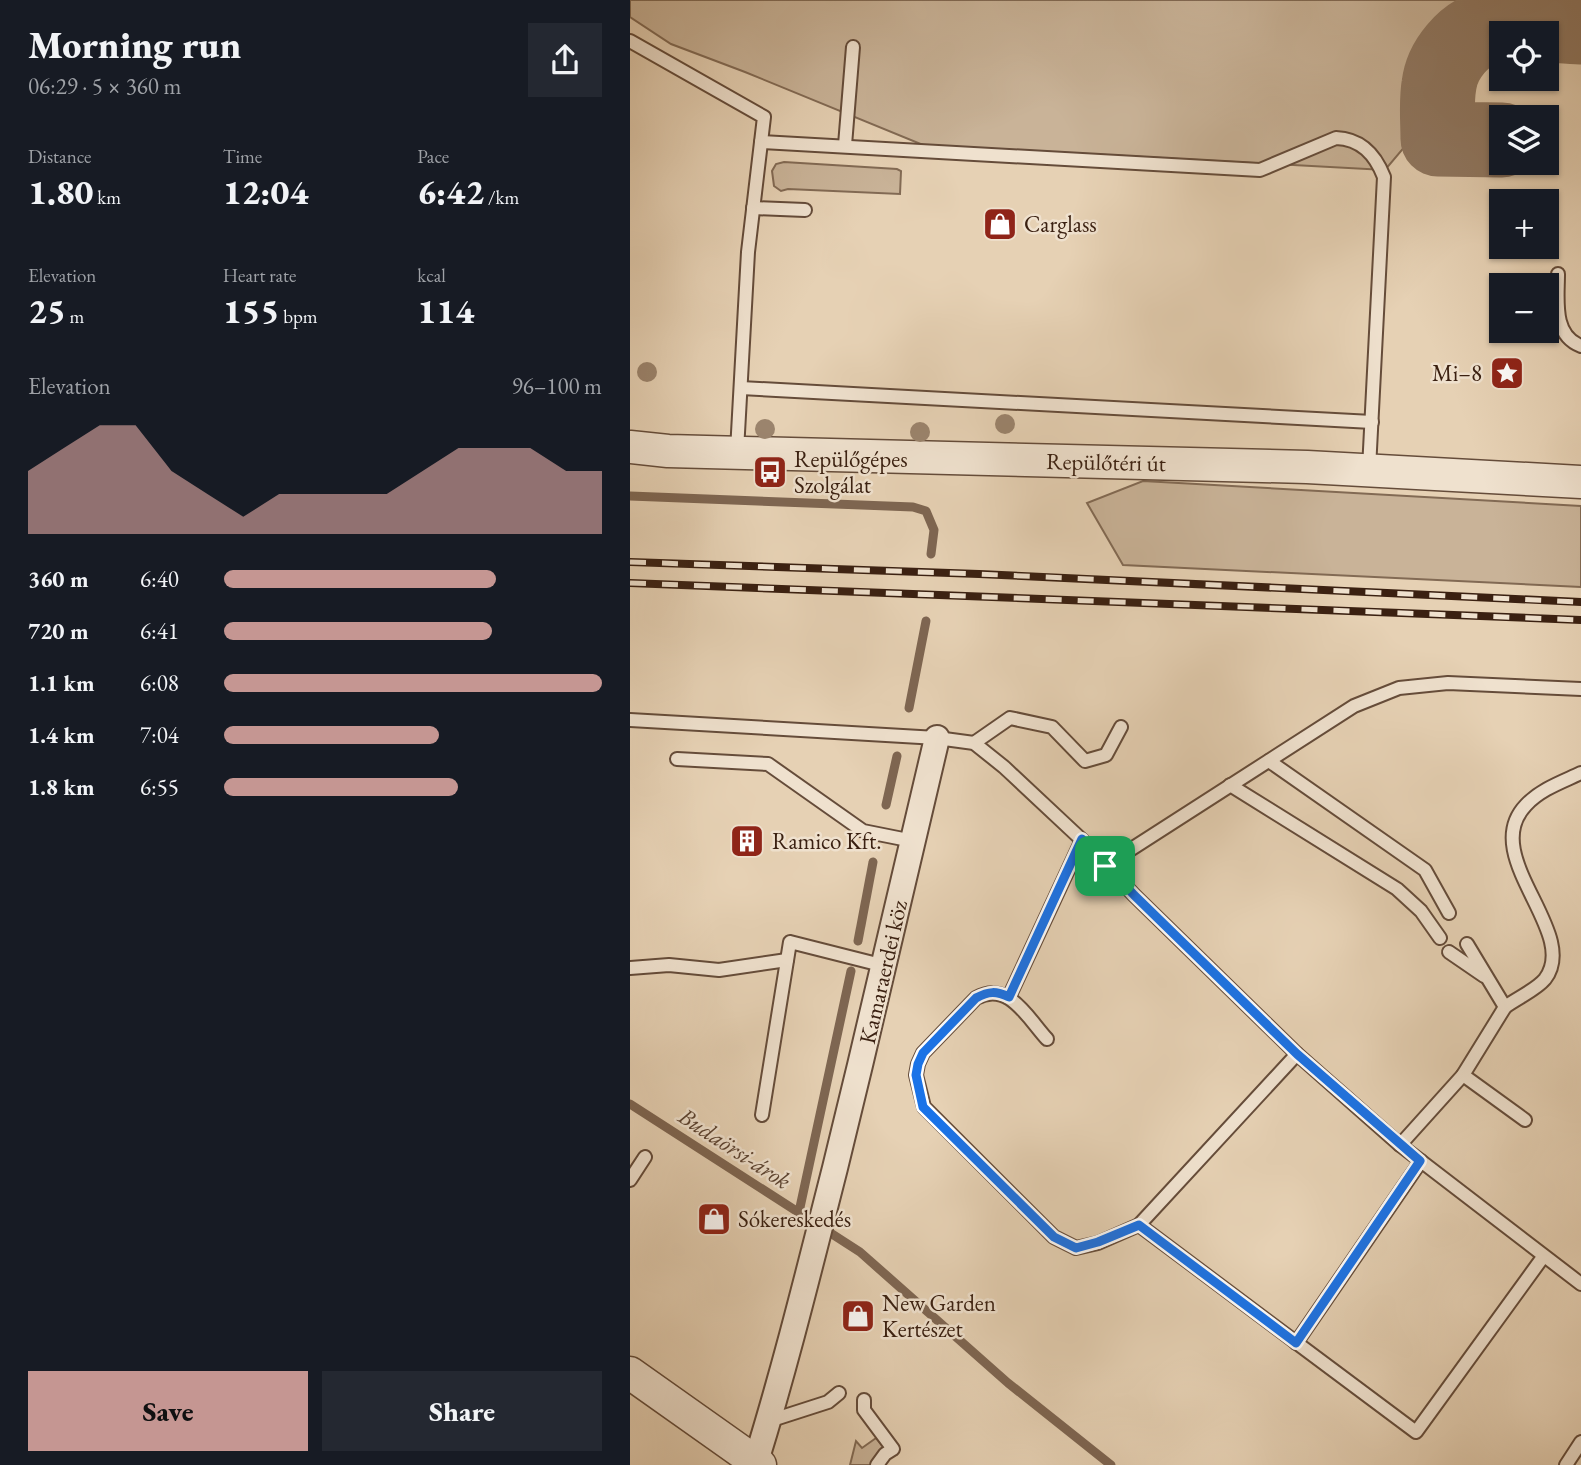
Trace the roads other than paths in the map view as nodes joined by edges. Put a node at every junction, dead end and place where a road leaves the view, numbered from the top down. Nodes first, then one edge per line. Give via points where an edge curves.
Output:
1 (630, 41) edge
2 (853, 47) dead end
3 (761, 142) junction
4 (845, 145) junction
5 (752, 208) junction
6 (805, 211) dead end
7 (1559, 318) edge
8 (1581, 346) edge
9 (741, 388) junction
10 (1372, 422) junction
11 (630, 447) edge
12 (737, 453) junction
13 (1369, 470) junction
14 (1581, 482) edge
15 (1581, 689) edge
16 (630, 720) edge
17 (1121, 727) dead end
18 (937, 738) junction
19 (974, 743) junction
20 (677, 759) dead end
21 (1269, 761) junction
22 (1581, 772) edge
23 (1230, 785) junction
24 (1082, 839) junction
25 (914, 841) junction
26 (1105, 866) junction
27 (1436, 889) junction
28 (1414, 903) junction
29 (1449, 913) dead end
30 (1440, 937) dead end
31 (1468, 944) dead end
32 (1449, 952) dead end
33 (787, 960) junction
34 (885, 966) junction
35 (630, 968) edge
36 (1489, 980) junction
37 (1009, 997) junction
38 (1505, 1007) junction
39 (1047, 1039) dead end
40 (1297, 1054) junction
41 (1463, 1075) junction
42 (762, 1115) dead end
43 (1525, 1119) dead end
44 (1400, 1145) junction
45 (645, 1157) dead end
46 (1420, 1161) junction
47 (630, 1180) edge
48 (1139, 1225) junction
49 (1543, 1257) junction
50 (1581, 1284) edge
51 (1296, 1343) junction
52 (630, 1373) edge
53 (839, 1394) dead end
54 (864, 1400) dead end
55 (769, 1421) junction
56 (1581, 1442) edge
57 (758, 1463) edge
58 (877, 1465) edge
59 (1566, 1465) edge

1 - 3 lane via 764,117
2 - 4 lane
3 - 4 lane
3 - 5 lane
4 - 10 lane via 1260,170 1336,138 1359,143 1384,177
5 - 6 lane
5 - 9 lane
7 - 8 lane via 1570,342
9 - 10 lane
9 - 12 lane
10 - 13 lane
11 - 12 street, Repülőtéri út
12 - 13 street, Repülőtéri út
13 - 14 street, Repülőtéri út
15 - 21 lane via 1448,683 1399,688 1354,706
16 - 18 lane
17 - 19 lane via 1106,755 1084,761 1052,727 1010,718
18 - 19 lane
18 - 25 street, Kamaraerdei köz
19 - 24 lane
20 - 25 lane via 768,764 863,831
21 - 23 lane
21 - 27 lane via 1425,870
22 - 38 lane via 1539,792 1523,807 1514,828 1513,847 1551,930 1556,954 1546,979
23 - 26 lane
23 - 28 lane
24 - 26 lane
24 - 37 lane
25 - 34 street, Kamaraerdei köz
26 - 40 lane
27 - 28 lane
27 - 29 lane
28 - 30 lane
31 - 36 lane
32 - 36 lane
33 - 34 lane via 790,942
33 - 35 lane via 719,970 669,965
33 - 42 lane
34 - 55 street, Kamaraerdei köz
36 - 38 lane
37 - 39 lane
37 - 48 lane via 986,992 976,998 923,1053 916,1075 923,1107 1054,1237 1076,1248
38 - 41 lane
40 - 44 lane
40 - 48 lane
41 - 43 lane
41 - 44 lane
44 - 46 lane
45 - 47 lane
46 - 49 lane
46 - 51 lane
48 - 51 lane
49 - 50 lane
49 - 51 lane via 1416,1432
52 - 57 street
53 - 55 lane via 828,1402
54 - 58 lane via 864,1410 893,1449
55 - 57 street
56 - 59 lane

